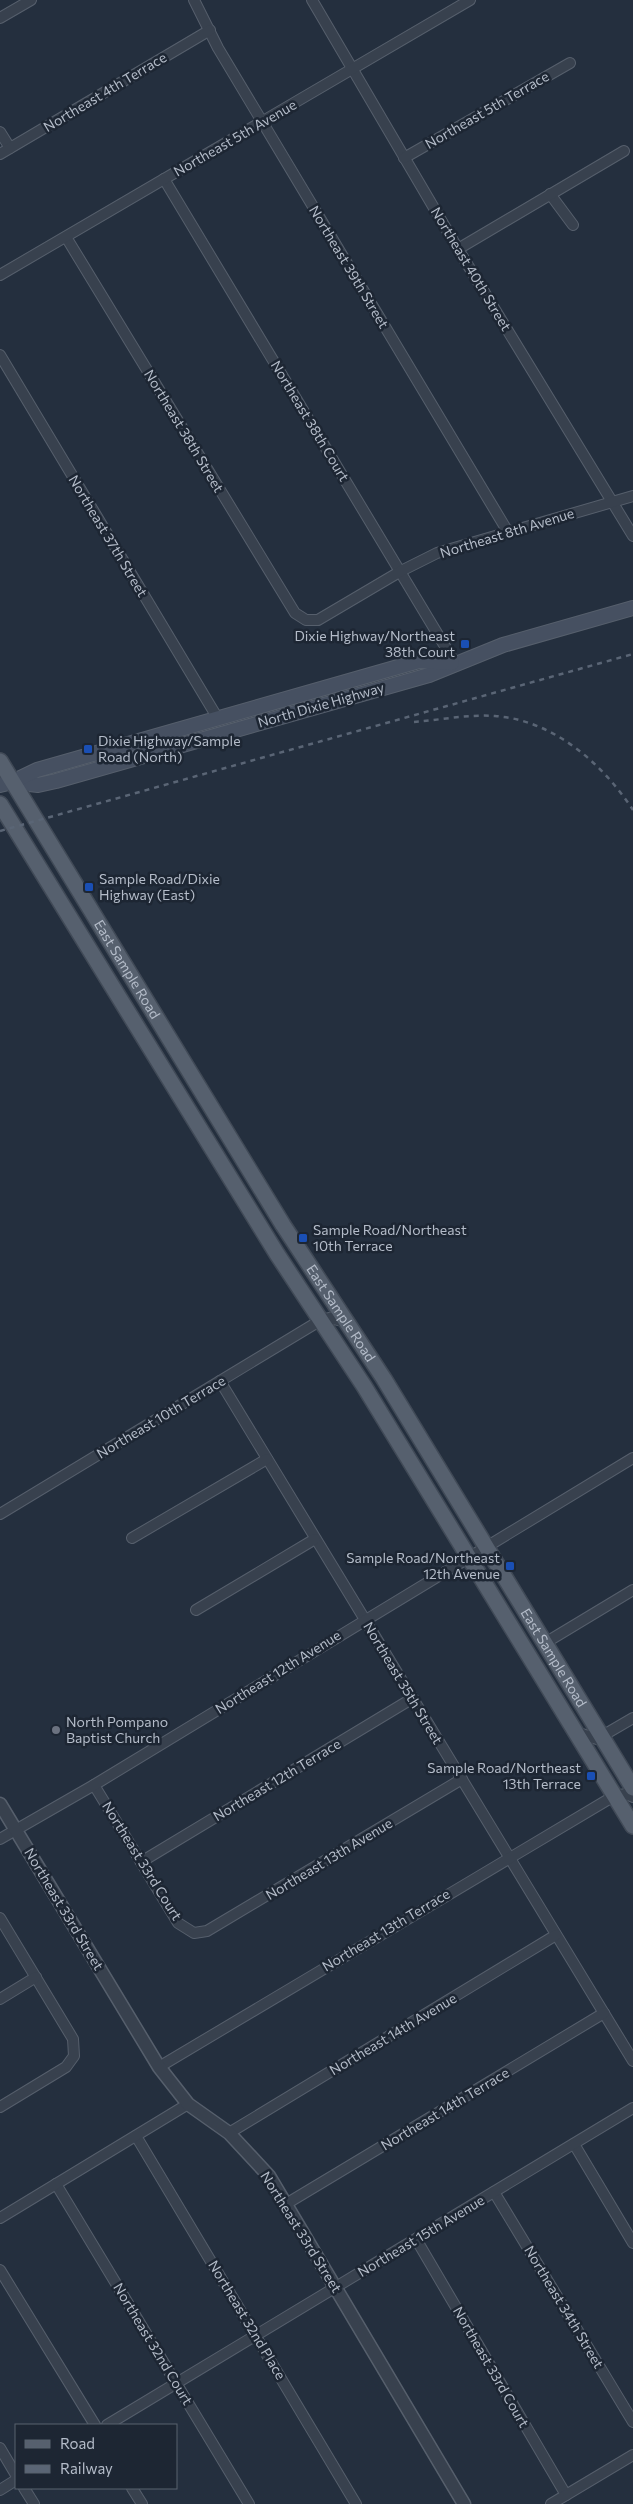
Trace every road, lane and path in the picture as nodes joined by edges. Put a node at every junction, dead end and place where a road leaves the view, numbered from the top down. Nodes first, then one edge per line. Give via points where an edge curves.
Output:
1 (31, 0) edge
2 (194, 0) edge
3 (312, 0) edge
4 (470, 0) edge
5 (0, 18) edge
6 (210, 30) junction
7 (570, 62) dead end
8 (352, 69) junction
9 (262, 122) junction
10 (0, 132) edge
11 (10, 148) junction
12 (624, 151) dead end
13 (0, 154) edge
14 (404, 158) junction
15 (164, 179) junction
16 (550, 194) junction
17 (573, 225) dead end
18 (66, 237) junction
19 (458, 249) junction
20 (0, 275) edge
21 (0, 355) edge
22 (633, 496) edge
23 (612, 501) junction
24 (508, 532) junction
25 (633, 536) edge
26 (401, 571) junction
27 (633, 608) edge
28 (306, 620) joint
29 (455, 663) junction
30 (217, 717) junction
31 (0, 762) edge
32 (6, 783) edge
33 (0, 804) edge
34 (138, 1027) junction
35 (169, 1038) junction
36 (305, 1296) junction
37 (333, 1300) junction
38 (321, 1320) junction
39 (348, 1323) junction
40 (220, 1381) junction
41 (633, 1458) edge
42 (267, 1459) junction
43 (0, 1514) edge
44 (132, 1538) dead end
45 (315, 1539) junction
46 (486, 1546) junction
47 (469, 1557) junction
48 (633, 1590) edge
49 (196, 1610) dead end
50 (364, 1619) junction
51 (545, 1643) junction
52 (413, 1698) junction
53 (633, 1718) edge
54 (576, 1732) junction
55 (602, 1737) junction
56 (462, 1779) junction
57 (94, 1785) junction
58 (633, 1788) edge
59 (614, 1796) junction
60 (633, 1797) edge
61 (0, 1804) edge
62 (633, 1826) edge
63 (16, 1830) junction
64 (0, 1839) edge
65 (509, 1856) junction
66 (141, 1862) junction
67 (0, 1918) edge
68 (194, 1933) joint
69 (556, 1936) junction
70 (36, 1978) junction
71 (0, 1999) edge
72 (604, 2013) junction
73 (633, 2061) edge
74 (159, 2067) junction
75 (188, 2104) junction
76 (0, 2107) edge
77 (633, 2108) edge
78 (229, 2133) junction
79 (136, 2136) junction
80 (574, 2144) junction
81 (56, 2184) junction
82 (494, 2192) junction
83 (286, 2204) junction
84 (0, 2218) edge
85 (416, 2239) junction
86 (633, 2243) edge
87 (0, 2270) edge
88 (336, 2287) junction
89 (256, 2334) junction
90 (177, 2383) junction
91 (633, 2422) edge
92 (94, 2424) edge
93 (109, 2424) edge
94 (0, 2448) edge
95 (633, 2455) edge
96 (15, 2473) edge
97 (15, 2481) edge
98 (25, 2489) edge
99 (133, 2489) edge
100 (0, 2490) edge
101 (566, 2495) junction
102 (34, 2504) edge
103 (142, 2504) edge
104 (249, 2504) edge
105 (356, 2504) edge
106 (464, 2504) edge
107 (551, 2504) edge

1 - 5 street
2 - 6 street, Northeast 39th Street
3 - 8 street, Northeast 40th Street
4 - 8 street, Northeast 5th Avenue
6 - 9 street, Northeast 39th Street
6 - 11 street, Northeast 4th Terrace
7 - 14 street, Northeast 5th Terrace
8 - 9 street, Northeast 5th Avenue
8 - 14 street, Northeast 40th Street
9 - 15 street, Northeast 5th Avenue
9 - 24 street, Northeast 39th Street
10 - 11 street
11 - 13 street, Northeast 4th Terrace
12 - 16 street
14 - 19 street, Northeast 40th Street
15 - 18 street, Northeast 5th Avenue
15 - 26 street, Northeast 38th Court
16 - 17 street
16 - 19 street
18 - 20 street, Northeast 5th Avenue
18 - 28 street, Northeast 38th Street via 294,613
19 - 23 street, Northeast 40th Street
21 - 30 street, Northeast 37th Street
22 - 23 street, Northeast 8th Avenue
23 - 24 street, Northeast 8th Avenue
23 - 25 street, Northeast 40th Street
24 - 26 street, Northeast 8th Avenue via 437,553
26 - 28 street, Northeast 8th Avenue via 318,620
26 - 29 street, Northeast 38th Court
27 - 29 main road, North Dixie Highway via 503,645
29 - 30 main road, North Dixie Highway via 419,661
29 - 32 main road, North Dixie Highway via 429,675 56,781 38,785
30 - 32 main road, North Dixie Highway via 37,770
31 - 32 main road, East Sample Road
32 - 35 main road, East Sample Road
33 - 34 main road, East Sample Road
34 - 35 main road via 153,1028
34 - 36 main road, East Sample Road
35 - 37 main road, East Sample Road via 283,1225
36 - 37 main road via 318,1301
36 - 38 main road, East Sample Road
37 - 39 main road, East Sample Road
38 - 39 street via 329,1318
38 - 40 street, Northeast 10th Terrace
38 - 47 main road, East Sample Road
39 - 46 main road, East Sample Road
40 - 42 street, Northeast 35th Street
40 - 43 street, Northeast 10th Terrace
41 - 46 street, Northeast 12th Avenue
42 - 44 street
42 - 45 street, Northeast 35th Street
45 - 49 street
45 - 50 street, Northeast 35th Street
46 - 47 street, Northeast 12th Avenue
46 - 51 main road, East Sample Road
47 - 50 street, Northeast 12th Avenue
47 - 54 main road, East Sample Road
48 - 51 street
50 - 52 street, Northeast 35th Street
50 - 57 street, Northeast 12th Avenue
51 - 55 main road, East Sample Road
52 - 56 street, Northeast 35th Street
52 - 66 street, Northeast 12th Terrace
53 - 55 street
54 - 55 street via 589,1738
54 - 59 main road, East Sample Road
55 - 58 main road, East Sample Road
56 - 65 street, Northeast 35th Street
56 - 68 street, Northeast 13th Avenue via 207,1931
57 - 63 street, Northeast 12th Avenue
57 - 66 street, Northeast 33rd Court
59 - 60 street via 626,1794
59 - 62 main road, East Sample Road
59 - 65 street, Northeast 13th Terrace
61 - 63 street, Northeast 33rd Street
63 - 64 street, Northeast 12th Avenue
63 - 74 street, Northeast 33rd Street
65 - 69 street, Northeast 35th Street
65 - 74 street, Northeast 13th Terrace
66 - 68 street, Northeast 33rd Court via 178,1923
67 - 70 street
69 - 72 street, Northeast 35th Street
69 - 78 street, Northeast 14th Avenue
70 - 71 street
70 - 76 street via 73,2039 74,2056 66,2067
72 - 73 street, Northeast 35th Street
72 - 83 street, Northeast 14th Terrace
74 - 75 street, Northeast 33rd Street
75 - 78 street, Northeast 33rd Street
75 - 79 street
77 - 80 street, Northeast 15th Avenue
78 - 83 street, Northeast 33rd Street via 269,2176
79 - 81 street
79 - 89 street, Northeast 32nd Place
80 - 82 street, Northeast 15th Avenue
80 - 86 street
81 - 84 street
81 - 90 street, Northeast 32nd Court
82 - 85 street, Northeast 15th Avenue
82 - 91 street, Northeast 34th Street
83 - 88 street, Northeast 33rd Street
85 - 88 street, Northeast 15th Avenue
85 - 101 street, Northeast 33rd Court
87 - 92 street
88 - 89 street, Northeast 15th Avenue
88 - 106 street, Northeast 33rd Street
89 - 90 street, Northeast 15th Avenue
89 - 105 street, Northeast 32nd Place
90 - 93 street, Northeast 15th Avenue
90 - 104 street, Northeast 32nd Court
94 - 96 street
95 - 101 street
97 - 100 street
98 - 102 street
99 - 103 street
101 - 107 street

